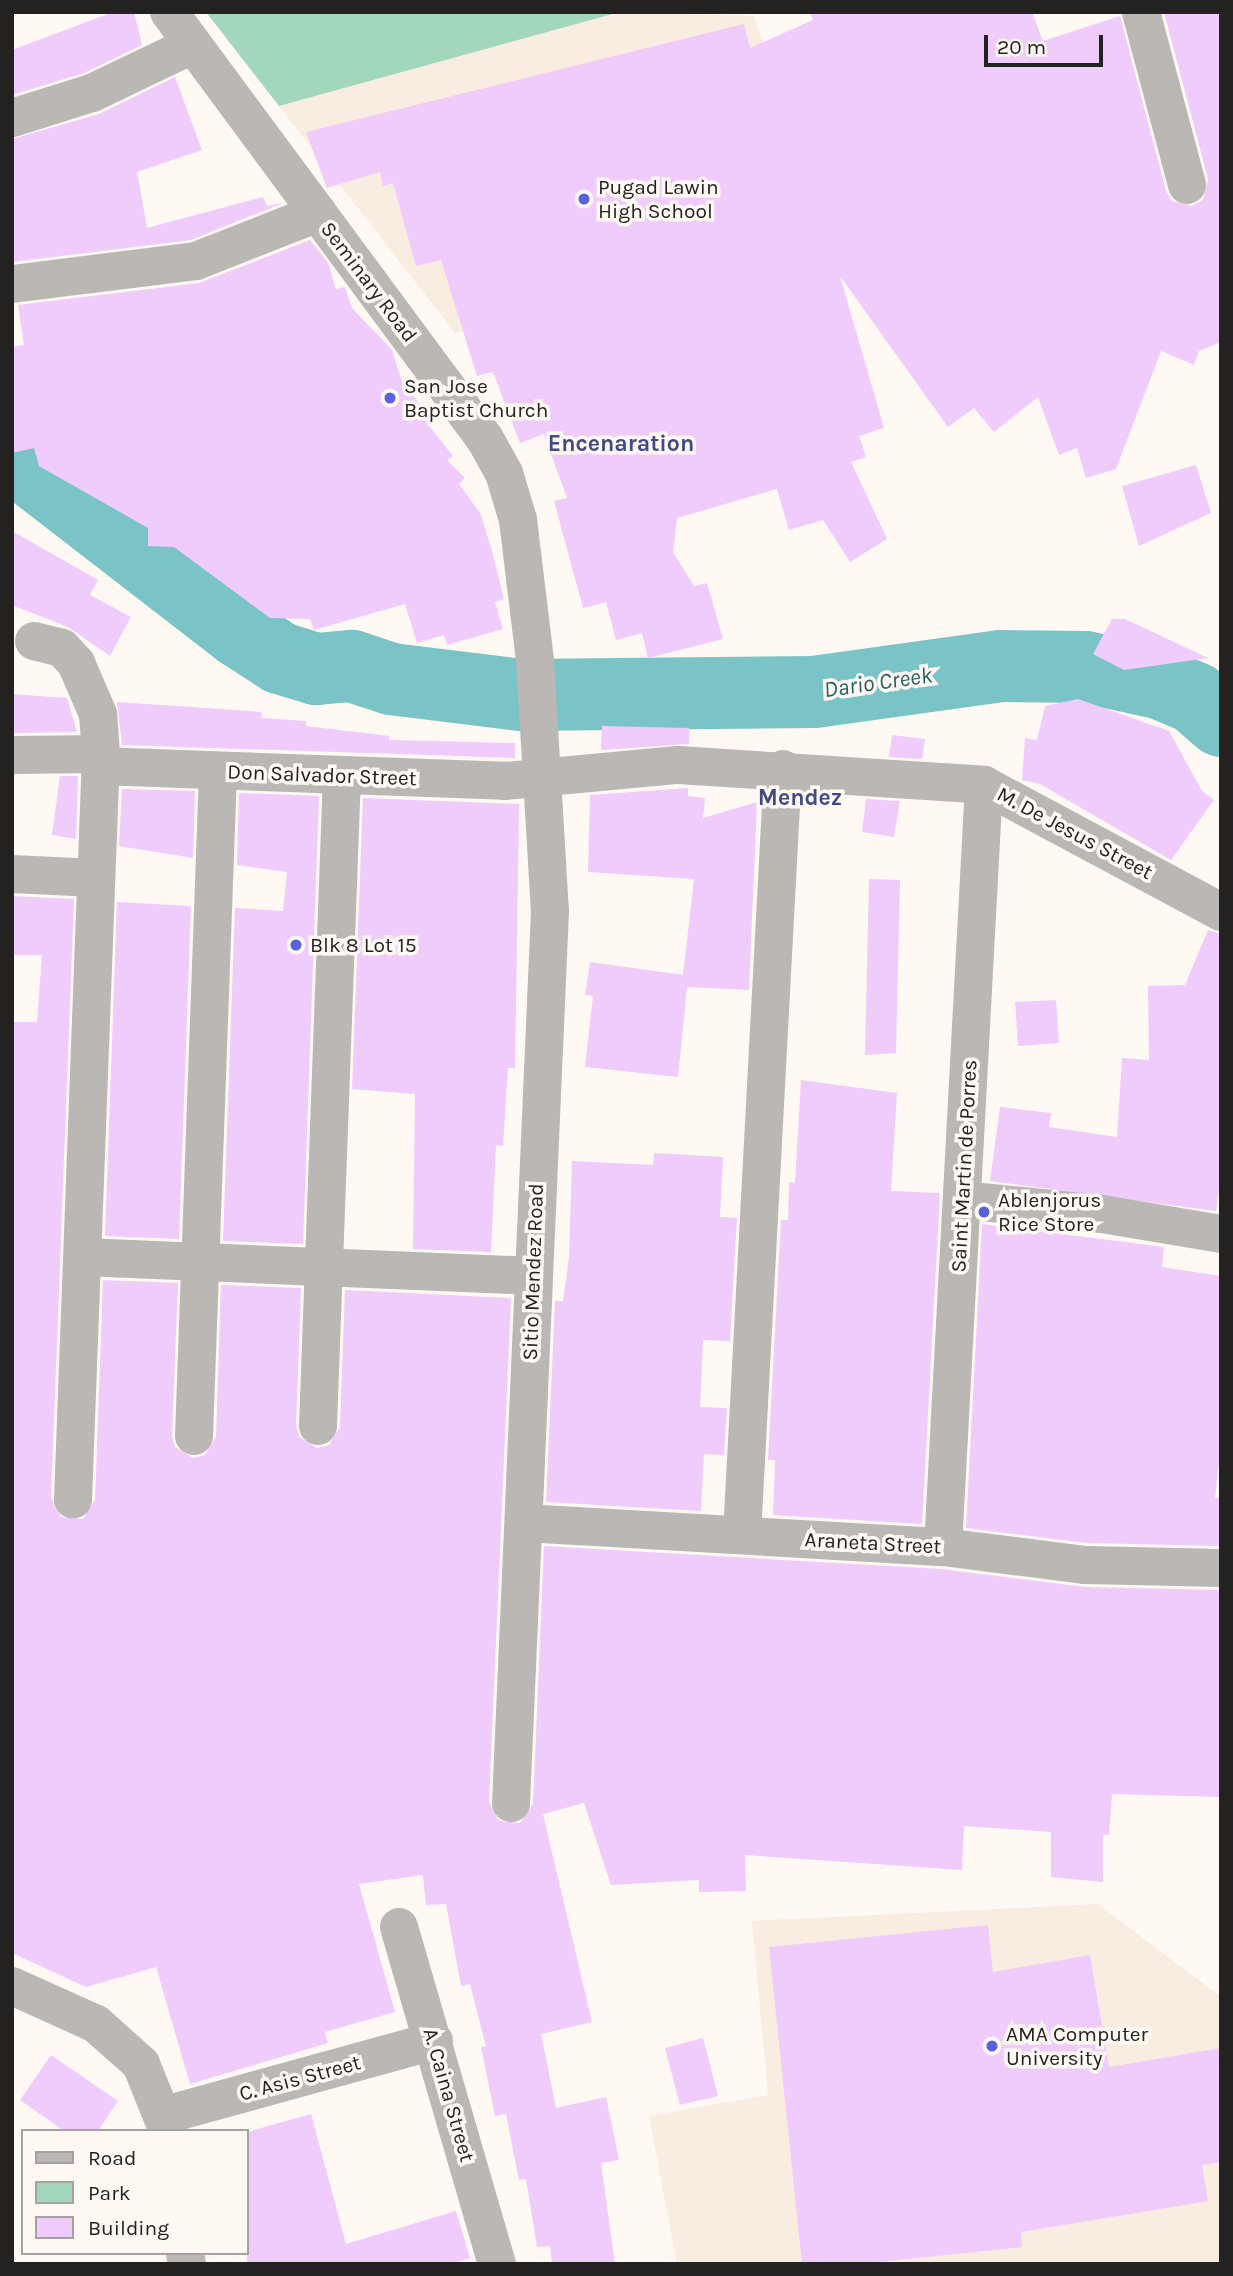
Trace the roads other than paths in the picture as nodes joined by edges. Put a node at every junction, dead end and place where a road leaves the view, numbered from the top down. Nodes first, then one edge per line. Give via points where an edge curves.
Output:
1 (169, 12) edge
2 (1141, 12) edge
3 (190, 46) junction
4 (12, 118) edge
5 (1188, 185) dead end
6 (318, 213) junction
7 (12, 284) edge
8 (34, 641) dead end
9 (12, 755) edge
10 (542, 759) junction
11 (101, 760) junction
12 (783, 769) junction
13 (218, 771) junction
14 (342, 776) junction
15 (984, 785) junction
16 (12, 874) edge
17 (96, 878) junction
18 (1221, 912) edge
19 (962, 1200) junction
20 (1221, 1234) edge
21 (83, 1257) junction
22 (200, 1262) junction
23 (324, 1268) junction
24 (532, 1276) junction
25 (318, 1426) dead end
26 (194, 1436) dead end
27 (74, 1499) dead end
28 (524, 1523) junction
29 (741, 1535) junction
30 (943, 1547) junction
31 (1221, 1568) edge
32 (511, 1803) dead end
33 (398, 1927) dead end
34 (12, 1986) edge
35 (434, 2041) junction
36 (167, 2123) edge
37 (497, 2264) edge

1 - 3 street, Seminary Road
2 - 5 street
3 - 4 street via 92,93
3 - 6 street, Seminary Road
6 - 7 street via 196,261
6 - 10 street, Seminary Road via 504,473 518,520
8 - 11 street via 62,648 76,663 98,714
9 - 11 street, Don Salvador Street
10 - 12 street, M. De Jesus Street
10 - 14 street, Don Salvador Street
10 - 24 street, Sitio Mendez Road via 550,911
11 - 13 street, Don Salvador Street
11 - 17 street
12 - 15 street, M. De Jesus Street
12 - 29 street
13 - 14 street, Don Salvador Street
13 - 22 street
14 - 23 street
15 - 18 street, M. De Jesus Street
15 - 19 street, Saint Martin de Porres
16 - 17 street
17 - 21 street
19 - 20 street via 1102,1214
19 - 30 street, Saint Martin de Porres
21 - 22 street
21 - 27 street
22 - 23 street
22 - 26 street
23 - 24 street
23 - 25 street
24 - 28 street, Sitio Mendez Road
28 - 29 street, Araneta Street
28 - 32 street, Sitio Mendez Road
29 - 30 street, Araneta Street
30 - 31 street, Araneta Street via 1086,1565
33 - 35 street, A. Caina Street
34 - 36 street via 96,2024 141,2064
35 - 36 street, C. Asis Street
35 - 37 street, A. Caina Street

